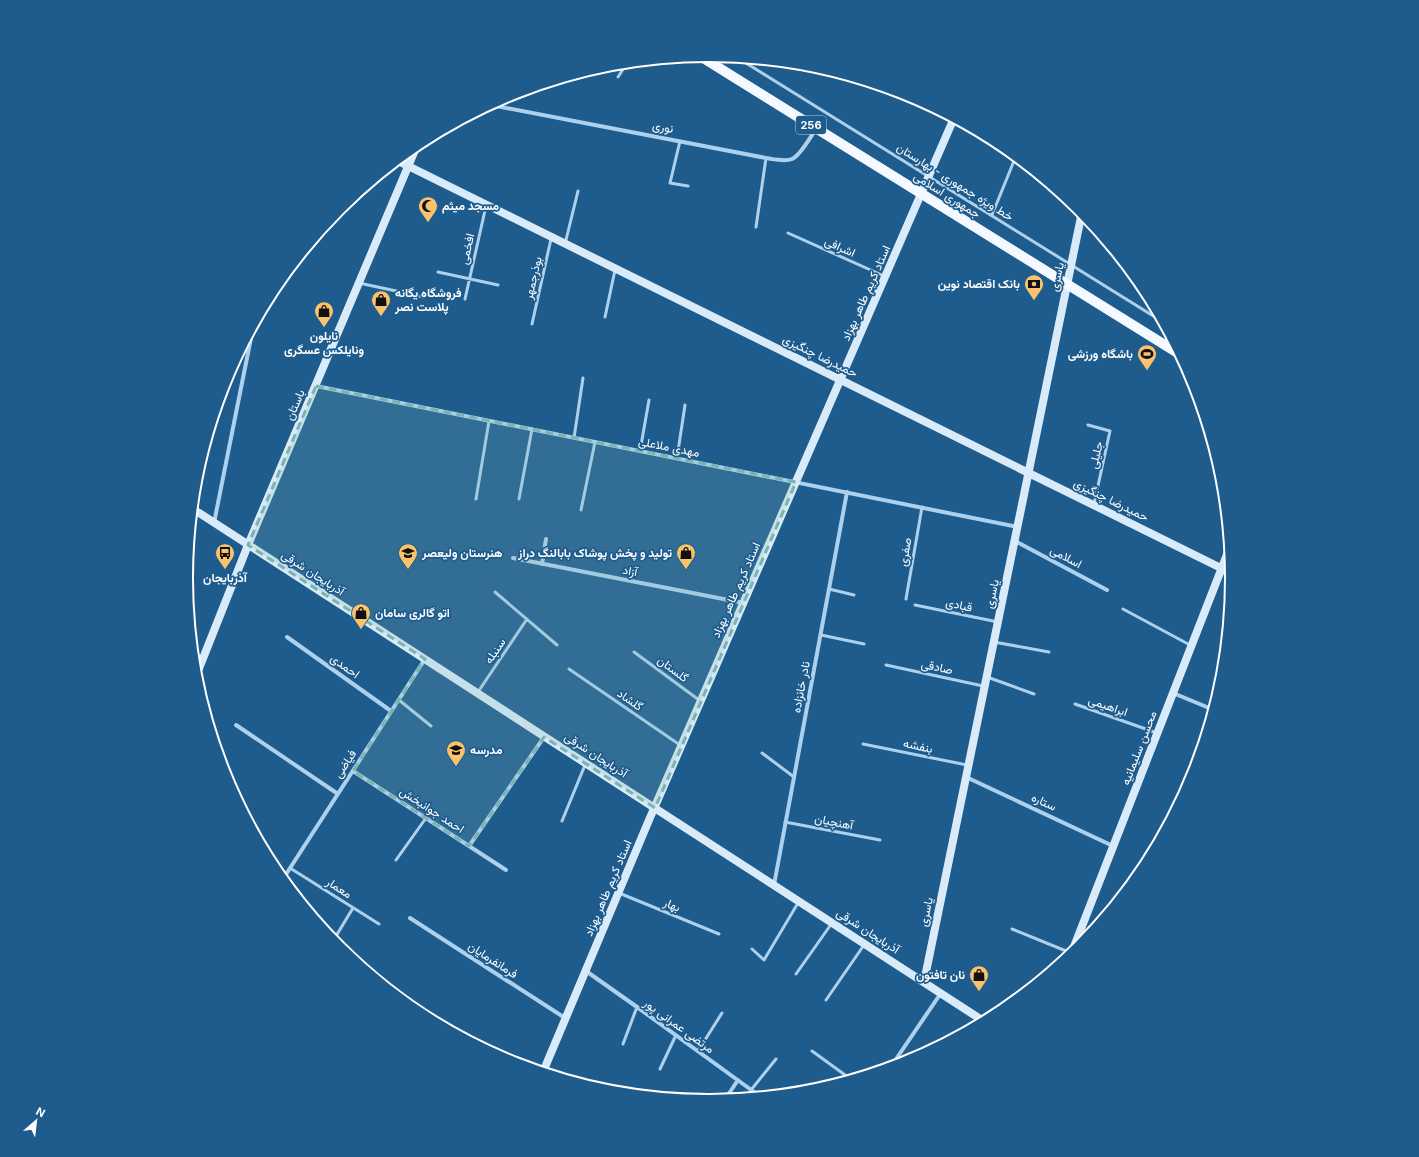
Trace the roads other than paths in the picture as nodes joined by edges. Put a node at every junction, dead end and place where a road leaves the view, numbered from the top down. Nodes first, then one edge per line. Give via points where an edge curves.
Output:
1 (710, 62) edge
2 (747, 63) edge
3 (623, 69) edge
4 (618, 77) dead end
5 (500, 107) edge
6 (952, 123) edge
7 (816, 128) junction
8 (680, 141) junction
9 (413, 156) edge
10 (766, 158) junction
11 (1014, 162) edge
12 (403, 163) edge
13 (409, 166) junction
14 (929, 177) junction
15 (688, 186) dead end
16 (578, 191) dead end
17 (921, 194) junction
18 (486, 204) junction
19 (992, 215) junction
20 (1081, 219) edge
21 (756, 228) dead end
22 (788, 233) dead end
23 (552, 237) junction
24 (565, 244) junction
25 (1072, 266) junction
26 (616, 268) junction
27 (438, 272) dead end
28 (886, 277) junction
29 (469, 279) junction
30 (359, 283) junction
31 (498, 285) dead end
32 (1068, 285) junction
33 (424, 298) dead end
34 (465, 299) dead end
35 (604, 317) dead end
36 (1155, 317) edge
37 (532, 324) dead end
38 (250, 342) edge
39 (1173, 350) edge
40 (584, 378) dead end
41 (841, 380) junction
42 (316, 386) junction
43 (649, 400) dead end
44 (685, 405) dead end
45 (489, 421) junction
46 (1088, 425) dead end
47 (532, 429) junction
48 (574, 438) junction
49 (595, 442) junction
50 (640, 451) junction
51 (677, 458) junction
52 (1029, 473) junction
53 (796, 482) junction
54 (847, 492) junction
55 (476, 499) dead end
56 (518, 499) dead end
57 (1094, 505) junction
58 (922, 508) junction
59 (581, 510) dead end
60 (197, 512) edge
61 (214, 523) junction
62 (1018, 527) junction
63 (546, 540) dead end
64 (1015, 541) junction
65 (248, 545) junction
66 (513, 558) dead end
67 (1225, 559) edge
68 (542, 564) junction
69 (1222, 568) junction
70 (1226, 570) edge
71 (829, 589) junction
72 (1107, 590) dead end
73 (495, 592) dead end
74 (854, 595) dead end
75 (906, 599) dead end
76 (744, 603) junction
77 (915, 605) dead end
78 (1123, 609) dead end
79 (527, 619) junction
80 (998, 622) junction
81 (821, 635) junction
82 (287, 637) dead end
83 (994, 642) junction
84 (864, 644) dead end
85 (557, 645) dead end
86 (1191, 646) junction
87 (634, 652) dead end
88 (1049, 652) dead end
89 (425, 659) junction
90 (200, 665) edge
91 (886, 665) dead end
92 (569, 669) dead end
93 (987, 677) junction
94 (985, 687) junction
95 (477, 693) junction
96 (1173, 693) junction
97 (1034, 694) dead end
98 (398, 700) junction
99 (701, 702) junction
100 (1075, 704) dead end
101 (1209, 708) edge
102 (391, 711) junction
103 (236, 725) dead end
104 (431, 726) dead end
105 (1157, 733) junction
106 (544, 737) junction
107 (863, 744) dead end
108 (681, 746) junction
109 (762, 753) dead end
110 (586, 763) junction
111 (969, 766) junction
112 (353, 771) junction
113 (794, 777) junction
114 (966, 777) junction
115 (338, 794) junction
116 (655, 808) junction
117 (426, 818) junction
118 (562, 820) dead end
119 (785, 822) junction
120 (880, 840) dead end
121 (469, 846) junction
122 (1113, 846) junction
123 (396, 860) dead end
124 (290, 868) junction
125 (506, 870) dead end
126 (286, 874) edge
127 (774, 885) junction
128 (619, 893) junction
129 (799, 901) junction
130 (353, 908) junction
131 (410, 918) dead end
132 (832, 923) junction
133 (379, 924) dead end
134 (1012, 929) dead end
135 (719, 934) dead end
136 (336, 935) edge
137 (865, 944) junction
138 (1074, 945) edge
139 (752, 949) dead end
140 (1065, 953) edge
141 (586, 972) junction
142 (796, 974) dead end
143 (924, 982) junction
144 (941, 993) junction
145 (826, 1000) dead end
146 (637, 1007) junction
147 (722, 1013) dead end
148 (980, 1018) edge
149 (566, 1019) junction
150 (676, 1035) junction
151 (623, 1044) dead end
152 (698, 1051) junction
153 (812, 1051) dead end
154 (776, 1059) dead end
155 (895, 1061) edge
156 (545, 1068) edge
157 (660, 1069) dead end
158 (847, 1076) edge
159 (738, 1080) junction
160 (751, 1090) junction
161 (755, 1093) edge
162 (728, 1094) edge

1 - 7 main road, جمهوری اسلامی / 256
2 - 14 lane, خط ویژه جمهوری - بهارستان
3 - 4 lane
5 - 8 street, نوری
6 - 14 street, استاد کریم طاهر بهزاد
7 - 10 street, نوری via 798,155 792,159
7 - 17 main road, جمهوری اسلامی / 256
8 - 10 street, نوری
8 - 15 lane via 670,183
9 - 13 street, باستان
10 - 21 lane
11 - 19 lane
12 - 13 street, حمیدرضا چنگیزی
13 - 18 street, حمیدرضا چنگیزی
13 - 30 street, باستان
14 - 17 street, استاد کریم طاهر بهزاد
14 - 19 lane, خط ویژه جمهوری - بهارستان
16 - 24 lane
17 - 28 street, استاد کریم طاهر بهزاد
17 - 32 main road, جمهوری اسلامی / 256
18 - 23 street, حمیدرضا چنگیزی
18 - 29 lane, افخمی
19 - 25 lane, خط ویژه جمهوری - بهارستان
20 - 25 street, یاسری
22 - 28 lane, اشرافی
23 - 24 street, حمیدرضا چنگیزی
23 - 37 lane, بوذرجمهر
24 - 26 street, حمیدرضا چنگیزی
25 - 32 street, یاسری
25 - 36 lane, خط ویژه جمهوری - بهارستان
26 - 35 lane
26 - 41 street, حمیدرضا چنگیزی
27 - 29 lane
28 - 41 street, استاد کریم طاهر بهزاد
29 - 31 lane
29 - 34 lane, افخمی
30 - 33 lane
30 - 42 street, باستان
32 - 39 main road, جمهوری اسلامی / 256
32 - 52 street, یاسری
38 - 61 street
40 - 48 lane
41 - 52 street, حمیدرضا چنگیزی
41 - 53 street, استاد کریم طاهر بهزاد
42 - 45 street, مهدی ملاعلی
42 - 65 street, باستان
43 - 50 lane
44 - 51 lane
45 - 47 street, مهدی ملاعلی
45 - 55 lane
46 - 57 lane, جلیلی via 1110,431
47 - 48 street, مهدی ملاعلی
47 - 56 lane
48 - 49 street, مهدی ملاعلی
49 - 50 street, مهدی ملاعلی
49 - 59 lane
50 - 51 street, مهدی ملاعلی
51 - 53 street, مهدی ملاعلی
52 - 57 street, حمیدرضا چنگیزی
52 - 62 street, یاسری
53 - 54 street, مهدی ملاعلی
53 - 76 street, استاد کریم طاهر بهزاد
54 - 58 street, مهدی ملاعلی
54 - 71 street, نادر خانزاده
57 - 69 street, حمیدرضا چنگیزی
58 - 62 street, مهدی ملاعلی
58 - 75 lane, صفری
60 - 61 street, آذربایجان شرقی
61 - 65 street, آذربایجان شرقی
62 - 64 street, یاسری
63 - 68 street
64 - 72 street, اسلامی
64 - 80 street, یاسری
65 - 89 street, آذربایجان شرقی
65 - 90 street, باستان
66 - 68 street, آزاد
67 - 69 street, محسن سلیمانیه
68 - 76 street, آزاد
69 - 70 street, حمیدرضا چنگیزی
69 - 86 street, محسن سلیمانیه
71 - 74 lane
71 - 81 street, نادر خانزاده
73 - 79 lane
76 - 99 street, استاد کریم طاهر بهزاد
77 - 80 lane, قبادی
78 - 86 lane
79 - 85 lane
79 - 95 lane, سنبله
80 - 83 street, یاسری
81 - 84 lane
81 - 113 street, نادر خانزاده
82 - 102 street, احمدی
83 - 88 lane
83 - 93 street, یاسری
86 - 96 street, محسن سلیمانیه
87 - 99 lane, گلستان
89 - 95 street, آذربایجان شرقی
89 - 98 street, فیاضی
91 - 94 lane, صادقی
92 - 108 lane, گلشاد
93 - 94 street, یاسری
93 - 97 lane
94 - 111 street, یاسری
95 - 106 street, آذربایجان شرقی
96 - 101 street
96 - 105 street, محسن سلیمانیه
98 - 102 street, فیاضی
98 - 104 lane
99 - 108 street, استاد کریم طاهر بهزاد
100 - 105 lane, ابراهیمی
102 - 112 street, فیاضی
103 - 115 street
105 - 122 street, محسن سلیمانیه
106 - 110 street, آذربایجان شرقی
106 - 121 street, احمد جوانبخش
107 - 111 lane, بنفشه
108 - 116 street, استاد کریم طاهر بهزاد
109 - 113 lane
110 - 116 street, آذربایجان شرقی
110 - 118 lane
111 - 114 street, یاسری
112 - 115 street, فیاضی
112 - 117 street, احمد جوانبخش
113 - 119 street, نادر خانزاده
114 - 122 street, ستاره
114 - 143 street, یاسری
115 - 124 street, فیاضی
116 - 127 street, آذربایجان شرقی
116 - 128 street, استاد کریم طاهر بهزاد
117 - 121 street, احمد جوانبخش
117 - 123 lane
119 - 120 lane, آهنچیان
119 - 127 street, نادر خانزاده
121 - 125 street
122 - 138 street, محسن سلیمانیه
124 - 126 street, فیاضی
124 - 130 lane, معمار
127 - 129 street, آذربایجان شرقی
128 - 135 lane, بهار
128 - 141 street, استاد کریم طاهر بهزاد
129 - 132 street, آذربایجان شرقی
129 - 139 lane via 764,960
130 - 133 lane, معمار
130 - 136 lane
131 - 149 street, فرمانفرمایان
132 - 137 street, آذربایجان شرقی
132 - 142 lane
134 - 140 lane
137 - 143 street, آذربایجان شرقی
137 - 145 lane
141 - 146 street, مرتضی عمرانی پور
141 - 149 street, استاد کریم طاهر بهزاد
143 - 144 street, آذربایجان شرقی
144 - 148 street, آذربایجان شرقی
144 - 155 street
146 - 150 street, مرتضی عمرانی پور
146 - 151 lane
147 - 152 lane
149 - 156 street, استاد کریم طاهر بهزاد
150 - 152 street, مرتضی عمرانی پور
150 - 157 lane
152 - 159 street, مرتضی عمرانی پور
153 - 158 lane
154 - 160 lane
159 - 160 street, مرتضی عمرانی پور
159 - 162 street
160 - 161 street, مرتضی عمرانی پور

